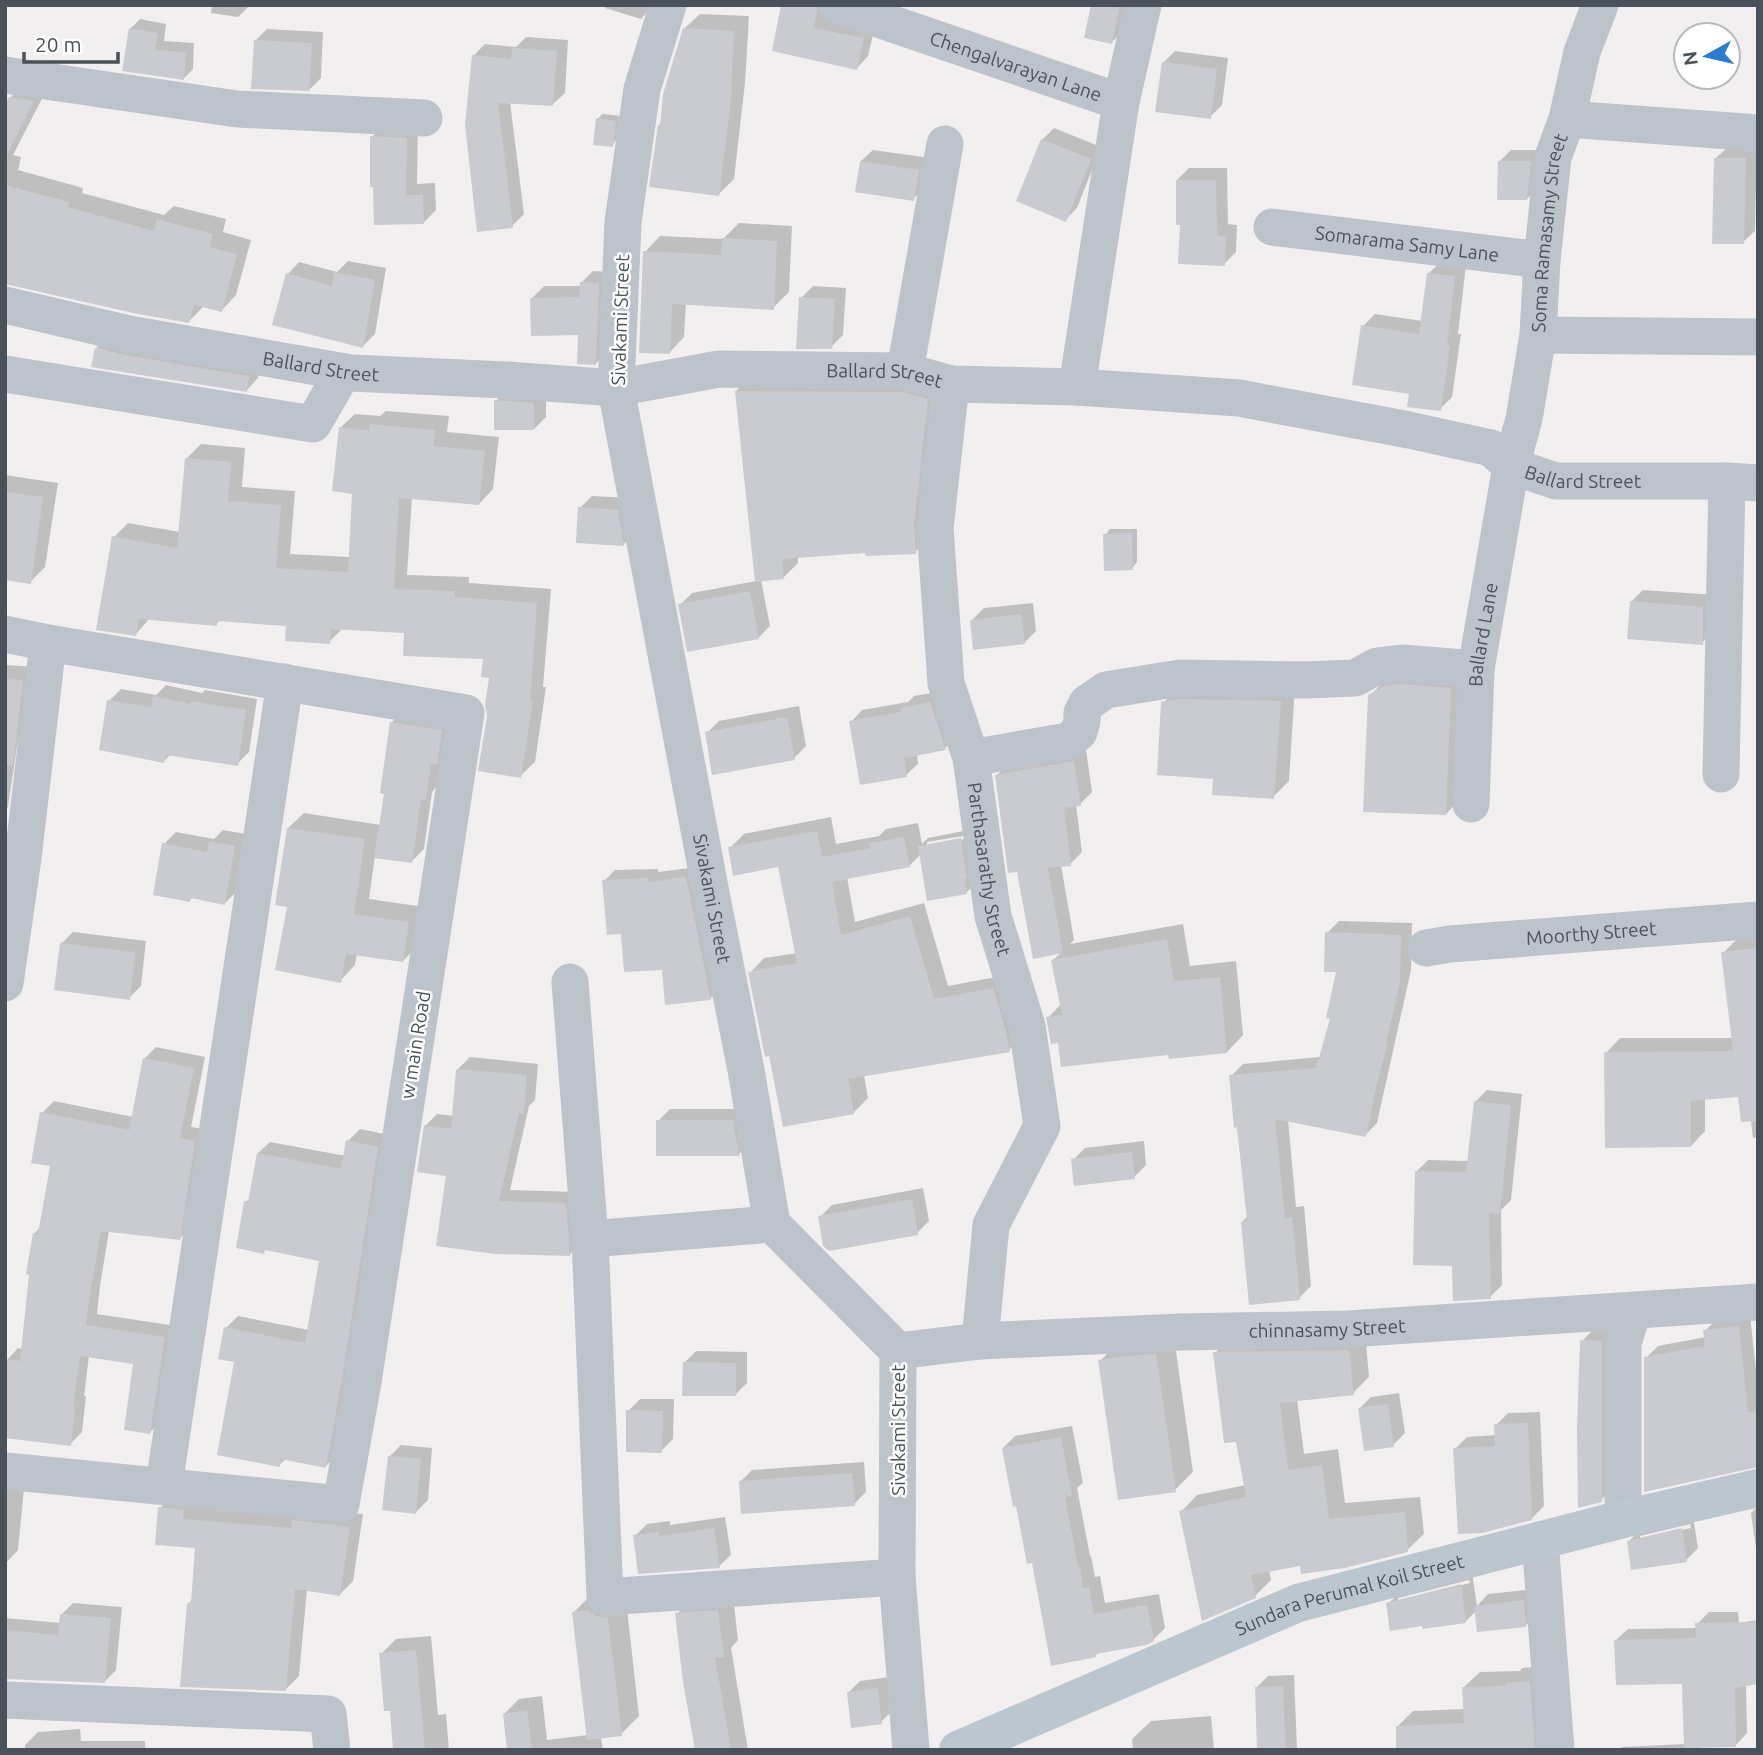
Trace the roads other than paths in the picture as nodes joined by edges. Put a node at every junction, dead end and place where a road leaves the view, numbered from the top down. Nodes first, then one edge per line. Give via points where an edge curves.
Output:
1 (668, 5) edge
2 (837, 5) edge
3 (1143, 5) edge
4 (1600, 5) edge
5 (5, 75) edge
6 (1121, 102) junction
7 (424, 118) dead end
8 (1567, 119) junction
9 (1758, 133) edge
10 (945, 144) dead end
11 (1272, 227) dead end
12 (1542, 260) junction
13 (5, 305) edge
14 (1538, 335) junction
15 (1758, 337) edge
16 (905, 371) junction
17 (343, 372) junction
18 (5, 374) edge
19 (951, 384) junction
20 (1077, 387) junction
21 (616, 388) junction
22 (1511, 466) junction
23 (1742, 482) edge
24 (5, 634) edge
25 (47, 643) junction
26 (1476, 668) junction
27 (285, 682) junction
28 (971, 758) junction
29 (1721, 774) dead end
30 (1471, 804) dead end
31 (1758, 919) edge
32 (1426, 948) dead end
33 (570, 982) dead end
34 (5, 983) edge
35 (772, 1224) junction
36 (590, 1239) junction
37 (1758, 1303) edge
38 (1633, 1311) junction
39 (980, 1341) junction
40 (898, 1351) junction
41 (5, 1471) edge
42 (164, 1485) junction
43 (1758, 1488) edge
44 (1623, 1519) junction
45 (1540, 1540) junction
46 (897, 1577) junction
47 (5, 1700) edge
48 (332, 1750) edge
49 (911, 1750) edge
50 (958, 1750) edge
51 (1556, 1750) edge

1 - 21 street, Sivakami Street via 642,89 623,222
2 - 6 street, Chengalvarayan Lane
3 - 6 street
4 - 8 street, Soma Ramasamy Street via 1582,52
5 - 7 street via 237,109
6 - 20 street, Chengalvarayan Lane
8 - 9 street
8 - 12 street, Soma Ramasamy Street via 1553,157
10 - 16 street
11 - 12 street, Somarama Samy Lane
12 - 14 street, Soma Ramasamy Street
13 - 17 street, Ballard Street via 130,334
14 - 15 street
14 - 22 street, Soma Ramasamy Street
16 - 19 street, Ballard Street
16 - 21 street, Ballard Street via 719,369
17 - 18 street via 313,424
17 - 21 street, Ballard Street
19 - 20 street, Ballard Street
19 - 28 street, Parthasarathy Street via 935,528 946,682
20 - 22 street, Ballard Street via 1239,398 1492,448
21 - 35 street, Sivakami Street
22 - 23 street, Ballard Street via 1556,481
22 - 26 street, Ballard Lane
23 - 29 street
24 - 25 street, w main Road
25 - 27 street, w main Road
25 - 34 street
26 - 28 street via 1402,663 1377,666 1354,678 1180,678 1106,690 1087,703 1079,732 1068,741
26 - 30 street, Ballard Lane
27 - 42 street
27 - 42 street, w main Road via 466,713 341,1504
28 - 39 street, Parthasarathy Street via 993,916 1027,1026 1042,1126 991,1225
31 - 32 street, Moorthy Street
33 - 36 street
35 - 36 street
35 - 40 street, Sivakami Street
36 - 46 street via 605,1597
37 - 38 street, chinnasamy Street
38 - 39 street, chinnasamy Street via 1348,1329
38 - 44 street via 1623,1343
39 - 40 street, chinnasamy Street
40 - 46 street, Sivakami Street
41 - 42 street, w main Road
43 - 44 street, Sundara Perumal Koil Street
44 - 45 street, Sundara Perumal Koil Street
45 - 50 street, Sundara Perumal Koil Street via 1298,1603
45 - 51 street
46 - 49 street, Sivakami Street
47 - 48 street via 328,1714

